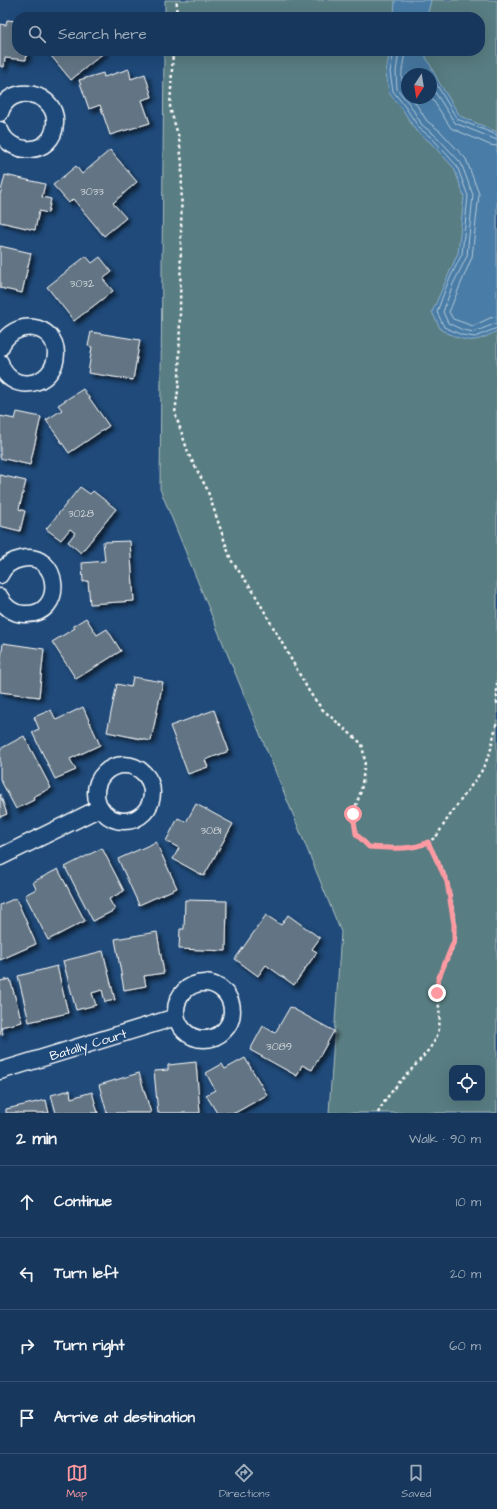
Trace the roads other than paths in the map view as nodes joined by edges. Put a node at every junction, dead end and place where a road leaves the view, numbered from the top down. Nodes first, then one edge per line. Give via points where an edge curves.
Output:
1 (0, 113) edge
2 (0, 130) edge
3 (1, 342) edge
4 (0, 362) edge
5 (0, 575) edge
6 (0, 598) edge
7 (100, 808) dead end
8 (0, 857) edge
9 (176, 1017) dead end
10 (0, 1071) edge

1 - 2 street via 7,101 25,93 35,94 44,99 55,115 53,134 48,141 32,150 15,147
3 - 4 street via 19,328 29,327 47,334 56,352 52,371 46,377 29,384 12,379 5,373
5 - 6 street via 6,566 24,558 43,563 50,570 54,580 52,598 47,606 32,614 14,612
7 - 8 street
9 - 10 street, Batally Court

